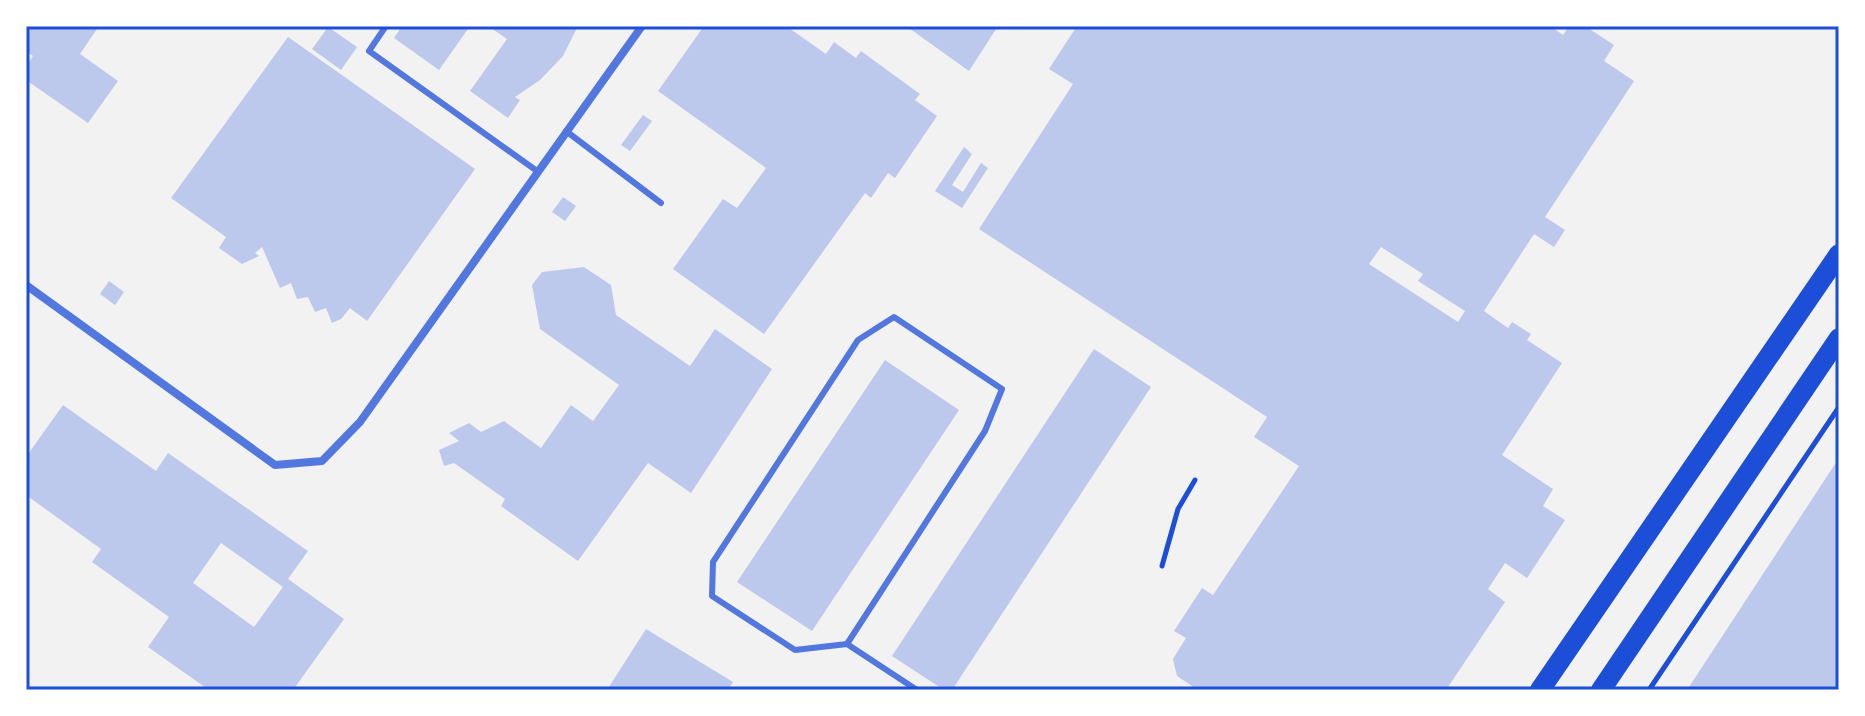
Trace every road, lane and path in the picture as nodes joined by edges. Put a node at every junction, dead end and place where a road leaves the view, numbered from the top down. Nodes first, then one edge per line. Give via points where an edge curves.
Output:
1 (386, 26) edge
2 (642, 26) edge
3 (566, 131) junction
4 (537, 171) junction
5 (661, 203) dead end
6 (1839, 254) edge
7 (26, 285) edge
8 (1839, 338) edge
9 (1839, 407) edge
10 (1195, 480) dead end
11 (1162, 566) dead end
12 (847, 644) junction
13 (917, 690) edge
14 (1540, 690) edge
15 (1601, 690) edge
16 (1649, 690) edge

1 - 4 lane via 369,51
2 - 3 street
3 - 4 street
3 - 5 lane
4 - 7 street via 360,422 322,461 275,465
6 - 14 main road
8 - 15 main road
9 - 16 path
10 - 11 path via 1178,509
12 - 12 lane via 985,431 1002,389 894,317 858,340 713,562 712,596 795,650
12 - 13 lane

